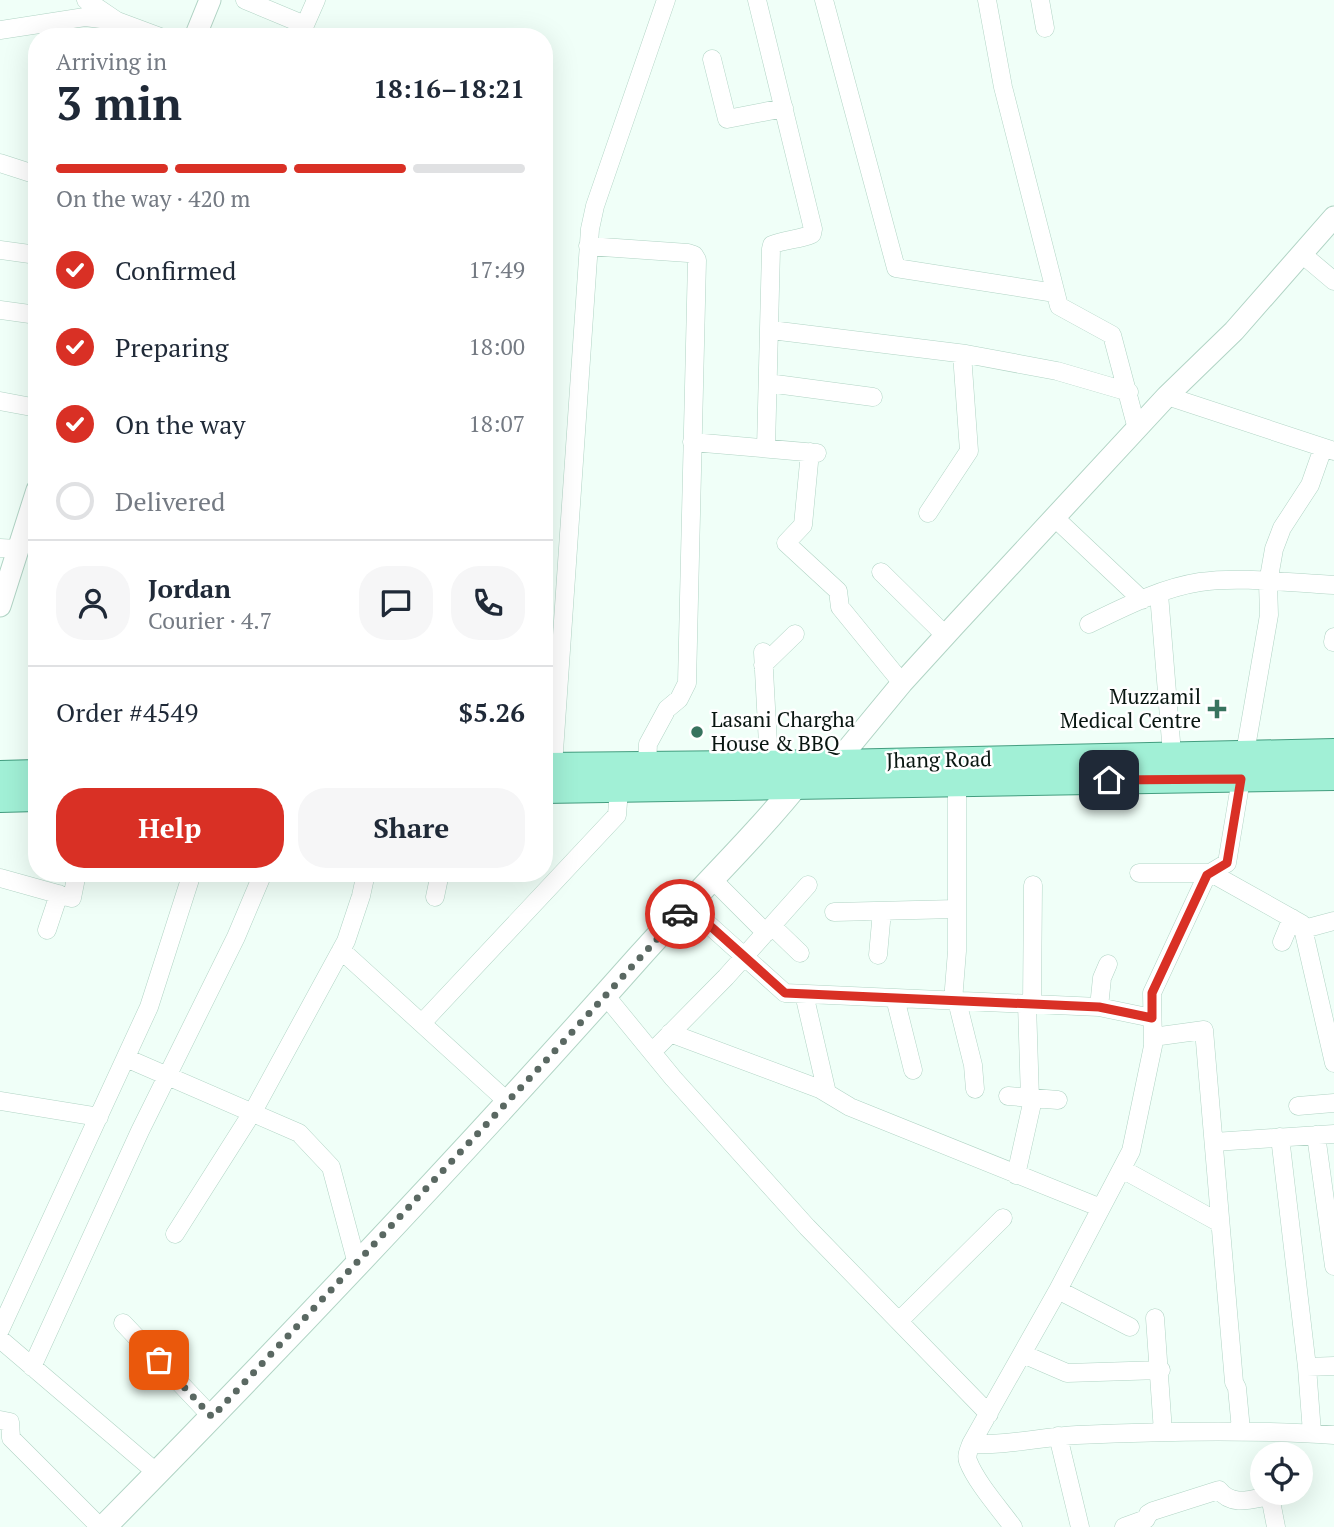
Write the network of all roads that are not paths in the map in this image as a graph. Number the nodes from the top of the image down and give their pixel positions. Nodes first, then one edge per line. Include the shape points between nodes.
1 (86, 0) edge
2 (210, 0) edge
3 (245, 0) edge
4 (316, 0) edge
5 (666, 0) edge
6 (757, 0) edge
7 (824, 0) edge
8 (987, 0) edge
9 (1040, 0) edge
10 (117, 21) junction
11 (136, 28) edge
12 (199, 28) edge
13 (1045, 28) dead end
14 (0, 30) edge
15 (712, 59) dead end
16 (784, 108) junction
17 (0, 163) edge
18 (28, 171) edge
19 (1334, 217) edge
20 (589, 246) junction
21 (0, 250) edge
22 (1302, 254) junction
23 (28, 255) edge
24 (1334, 281) edge
25 (1055, 293) junction
26 (0, 310) edge
27 (28, 314) edge
28 (771, 330) junction
29 (962, 354) junction
30 (768, 383) junction
31 (1129, 391) junction
32 (1167, 396) junction
33 (873, 397) dead end
34 (0, 401) edge
35 (28, 406) edge
36 (1137, 429) junction
37 (692, 442) junction
38 (766, 448) junction
39 (1329, 449) edge
40 (928, 513) dead end
41 (28, 518) edge
42 (1055, 518) junction
43 (19, 546) edge
44 (881, 572) dead end
45 (1269, 583) junction
46 (1334, 585) edge
47 (1151, 597) junction
48 (0, 606) edge
49 (1089, 624) dead end
50 (795, 635) dead end
51 (945, 635) junction
52 (902, 683) junction
53 (553, 699) edge
54 (1334, 752) edge
55 (1245, 753) junction
56 (1172, 754) junction
57 (769, 763) junction
58 (826, 763) junction
59 (647, 765) junction
60 (28, 773) edge
61 (553, 773) edge
62 (0, 774) edge
63 (553, 775) edge
64 (1334, 777) edge
65 (1241, 779) junction
66 (957, 783) junction
67 (796, 786) junction
68 (619, 789) junction
69 (28, 798) edge
70 (0, 799) edge
71 (1139, 873) dead end
72 (1210, 873) junction
73 (0, 878) edge
74 (712, 880) junction
75 (75, 882) edge
76 (189, 882) edge
77 (259, 882) edge
78 (364, 882) edge
79 (438, 882) edge
80 (808, 884) dead end
81 (1033, 886) dead end
82 (59, 894) junction
83 (435, 897) dead end
84 (688, 906) junction
85 (956, 909) junction
86 (882, 911) junction
87 (834, 912) dead end
88 (1334, 921) edge
89 (1298, 924) junction
90 (769, 929) junction
91 (47, 930) dead end
92 (1282, 942) dead end
93 (341, 950) junction
94 (800, 953) dead end
95 (878, 955) dead end
96 (745, 957) junction
97 (1108, 964) dead end
98 (803, 994) junction
99 (605, 995) junction
100 (895, 998) junction
101 (955, 1001) junction
102 (1030, 1004) junction
103 (1099, 1007) junction
104 (1152, 1018) junction
105 (422, 1023) junction
106 (670, 1033) junction
107 (1153, 1037) junction
108 (652, 1052) junction
109 (126, 1058) junction
110 (1334, 1063) edge
111 (913, 1070) dead end
112 (167, 1075) junction
113 (975, 1089) dead end
114 (827, 1093) junction
115 (1008, 1096) dead end
116 (1031, 1099) junction
117 (0, 1101) edge
118 (1058, 1101) dead end
119 (508, 1102) junction
120 (1334, 1103) edge
121 (1298, 1106) dead end
122 (252, 1113) junction
123 (99, 1117) junction
124 (1325, 1134) edge
125 (1280, 1137) junction
126 (1214, 1142) junction
127 (1122, 1169) junction
128 (1016, 1175) junction
129 (1101, 1208) junction
130 (1003, 1218) dead end
131 (1220, 1223) junction
132 (175, 1234) dead end
133 (357, 1264) junction
134 (1334, 1266) edge
135 (1058, 1290) junction
136 (1156, 1318) dead end
137 (898, 1321) junction
138 (123, 1323) dead end
139 (1130, 1327) dead end
140 (0, 1330) edge
141 (0, 1339) edge
142 (1023, 1354) junction
143 (1334, 1366) edge
144 (32, 1367) junction
145 (1307, 1367) junction
146 (1161, 1370) junction
147 (989, 1414) junction
148 (212, 1417) junction
149 (0, 1420) edge
150 (1241, 1430) junction
151 (1163, 1432) junction
152 (1312, 1433) junction
153 (1334, 1435) edge
154 (1058, 1436) junction
155 (5, 1443) edge
156 (971, 1444) junction
157 (157, 1473) junction
158 (1148, 1523) edge
159 (102, 1527) edge
160 (1013, 1527) edge
161 (1080, 1527) edge
162 (1124, 1527) edge
163 (1276, 1527) edge

1 - 10 street
2 - 12 street
3 - 4 street via 305,25
5 - 20 street via 595,206
6 - 16 street
7 - 25 street via 896,268
8 - 25 street via 1003,87
9 - 13 street
10 - 11 street
10 - 14 street via 85,17
15 - 16 street via 727,119
16 - 28 street via 813,229 806,237 772,245
17 - 18 street
19 - 22 street
20 - 37 street via 688,253 697,260
20 - 53 street
21 - 23 street
22 - 24 street
22 - 32 street via 1234,331
25 - 31 street via 1059,306 1112,335
26 - 27 street
28 - 29 street
28 - 30 street
29 - 31 street via 1057,371
29 - 40 street via 969,451
30 - 33 street
30 - 38 street
31 - 36 street
32 - 36 street
32 - 39 street
34 - 35 street
36 - 42 street
37 - 38 street
37 - 59 street via 687,683 648,744
38 - 52 street via 813,452 803,525 786,543 838,591 841,607
39 - 45 street via 1282,528
41 - 43 street
42 - 47 street
42 - 51 street
43 - 48 street
44 - 51 street
45 - 46 street
45 - 47 street via 1200,582
45 - 55 street via 1269,615
47 - 49 street
47 - 56 street
50 - 57 street via 763,658
51 - 52 street
52 - 58 street
54 - 55 main road, Jhang Road
55 - 56 main road, Jhang Road
56 - 58 main road, Jhang Road
57 - 58 main road, Jhang Road
57 - 59 main road, Jhang Road
58 - 67 main road
59 - 61 main road, Jhang Road
60 - 62 main road
63 - 68 main road, Jhang Road
64 - 65 main road, Jhang Road
65 - 66 main road, Jhang Road
65 - 72 street via 1227,863
66 - 67 main road, Jhang Road
66 - 85 street
67 - 68 main road, Jhang Road
67 - 74 main road
68 - 105 street via 617,815
69 - 70 main road
71 - 72 street
72 - 89 street
72 - 104 street via 1152,993
73 - 82 street
74 - 84 main road
74 - 90 street
75 - 82 street via 72,898
76 - 109 street via 149,1007
77 - 112 street
78 - 93 street
79 - 83 street
80 - 90 street
81 - 102 street
82 - 91 street
84 - 96 street
84 - 99 main road
85 - 86 street
85 - 101 street
86 - 87 street
86 - 95 street
88 - 89 street
89 - 92 street
89 - 110 street
90 - 94 street
90 - 96 street
93 - 105 street
93 - 122 street
96 - 98 street via 785,993
96 - 106 street
97 - 103 street
98 - 100 street
98 - 114 street
99 - 108 street
99 - 119 main road
100 - 101 street
100 - 111 street
101 - 102 street
101 - 113 street
102 - 103 street
102 - 116 street
103 - 104 street
104 - 107 street
105 - 119 street
106 - 108 street
106 - 114 street
107 - 126 street via 1204,1030
107 - 127 street via 1131,1151
108 - 137 street via 807,1227
109 - 112 street
109 - 123 street
112 - 122 street
112 - 144 street
114 - 128 street via 850,1107
115 - 116 street
116 - 118 street
116 - 128 street
117 - 123 street
119 - 133 main road
120 - 121 street
122 - 132 street
122 - 133 street via 299,1133 331,1167
123 - 140 street
124 - 125 street
124 - 134 street
125 - 126 street
125 - 145 street
126 - 131 street
127 - 129 street
127 - 131 street
128 - 129 street
129 - 135 street
130 - 137 street
131 - 150 street
133 - 148 main road
135 - 139 street
135 - 142 street
136 - 146 street
137 - 147 street
138 - 148 street
141 - 144 street
142 - 146 street via 1067,1373
142 - 147 street
143 - 145 street
144 - 157 street
145 - 152 street
146 - 151 street
147 - 156 street
148 - 157 main road
149 - 155 street via 10,1422
150 - 151 street
150 - 152 street
151 - 154 street
152 - 153 street
154 - 156 street
154 - 161 street
155 - 159 street
156 - 160 street via 968,1461
157 - 159 main road
158 - 162 street
158 - 163 street via 1153,1511 1220,1490 1234,1502 1270,1496

